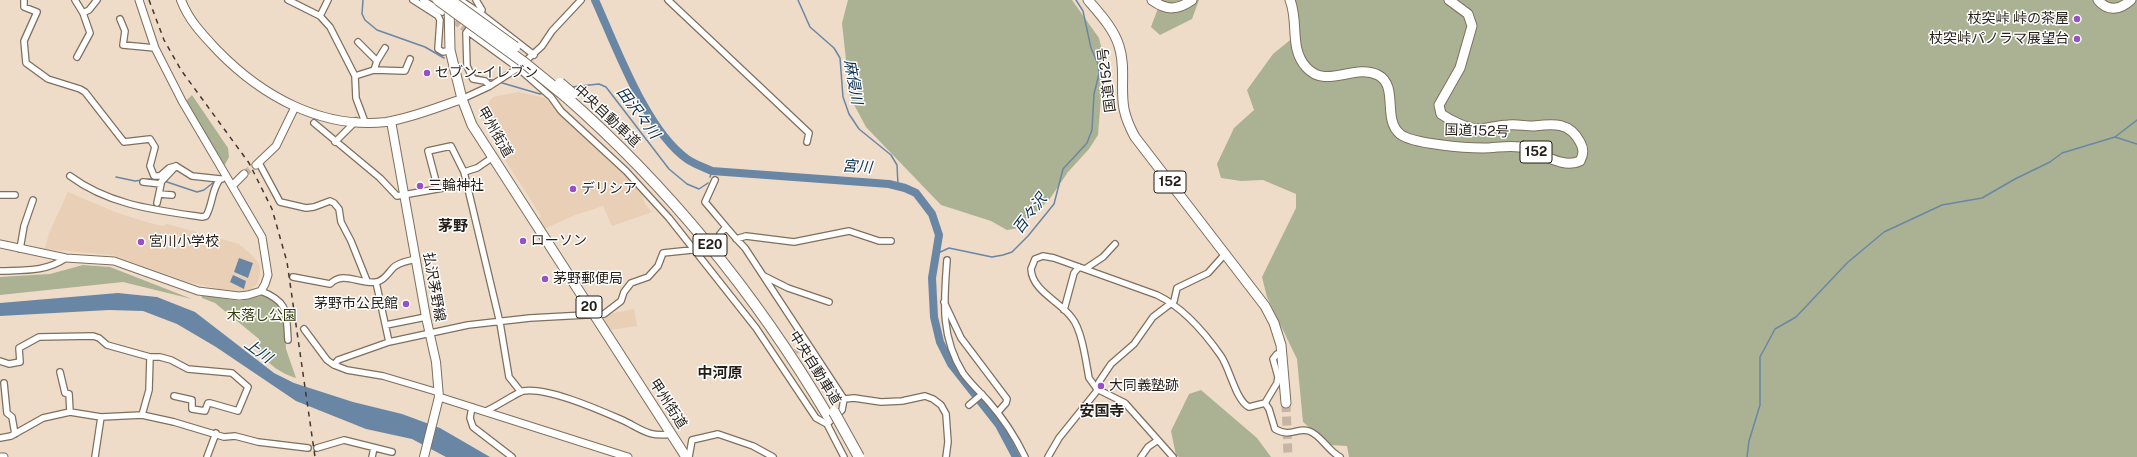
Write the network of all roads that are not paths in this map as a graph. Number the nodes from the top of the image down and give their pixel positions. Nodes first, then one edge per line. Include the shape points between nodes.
1 (24, 0) edge
2 (75, 0) edge
3 (97, 0) edge
4 (139, 0) edge
5 (181, 0) edge
6 (288, 0) edge
7 (328, 0) edge
8 (412, 0) edge
9 (423, 0) edge
10 (438, 0) edge
11 (450, 0) edge
12 (460, 0) edge
13 (476, 0) edge
14 (580, 0) edge
15 (668, 0) edge
16 (1088, 0) edge
17 (1152, 0) edge
18 (1192, 0) edge
19 (1290, 0) edge
20 (1449, 0) edge
21 (2098, 0) edge
22 (2131, 0) edge
23 (442, 12) tunnel mouth
24 (83, 13) junction
25 (480, 13) junction
26 (320, 16) junction
27 (120, 18) dead end
28 (470, 33) tunnel mouth
29 (358, 42) dead end
30 (155, 48) junction
31 (385, 48) dead end
32 (450, 50) junction
33 (534, 55) junction
34 (77, 57) dead end
35 (410, 59) dead end
36 (377, 61) junction
37 (518, 68) junction
38 (374, 70) junction
39 (355, 76) junction
40 (490, 86) junction
41 (569, 95) junction
42 (462, 99) junction
43 (295, 107) junction
44 (356, 121) junction
45 (391, 121) junction
46 (365, 122) junction
47 (314, 123) dead end
48 (335, 142) junction
49 (807, 142) dead end
50 (493, 157) junction
51 (258, 164) joint
52 (176, 166) junction
53 (464, 172) junction
54 (244, 174) tunnel mouth
55 (70, 176) dead end
56 (223, 178) junction
57 (715, 180) dead end
58 (144, 182) dead end
59 (161, 184) junction
60 (466, 184) junction
61 (232, 185) junction
62 (438, 189) junction
63 (159, 194) junction
64 (0, 195) edge
65 (14, 195) dead end
66 (172, 195) dead end
67 (405, 195) junction
68 (33, 200) dead end
69 (158, 203) dead end
70 (726, 228) junction
71 (720, 234) tunnel mouth
72 (736, 239) junction
73 (891, 241) dead end
74 (0, 244) edge
75 (1115, 244) dead end
76 (20, 249) junction
77 (699, 250) junction
78 (1225, 254) junction
79 (66, 258) junction
80 (416, 259) junction
81 (947, 260) dead end
82 (1082, 268) junction
83 (0, 271) edge
84 (764, 276) junction
85 (293, 277) dead end
86 (367, 281) junction
87 (376, 282) junction
88 (260, 291) junction
89 (829, 302) dead end
90 (944, 302) junction
91 (1172, 303) junction
92 (1064, 310) junction
93 (595, 316) junction
94 (426, 317) junction
95 (500, 323) junction
96 (386, 325) junction
97 (304, 329) dead end
98 (430, 334) junction
99 (288, 340) dead end
100 (389, 342) junction
101 (807, 344) junction
102 (801, 348) tunnel mouth
103 (1283, 352) junction
104 (150, 357) junction
105 (786, 357) tunnel mouth
106 (0, 361) edge
107 (780, 362) junction
108 (334, 365) junction
109 (60, 372) dead end
110 (4, 383) dead end
111 (1097, 389) junction
112 (521, 392) junction
113 (438, 395) junction
114 (981, 395) junction
115 (174, 396) dead end
116 (844, 399) junction
117 (1264, 403) junction
118 (1286, 403) tunnel mouth
119 (969, 405) dead end
120 (472, 407) junction
121 (486, 411) junction
122 (70, 412) junction
123 (998, 412) junction
124 (142, 415) junction
125 (101, 416) junction
126 (830, 417) junction
127 (216, 433) junction
128 (15, 434) junction
129 (671, 434) junction
130 (0, 438) edge
131 (1158, 440) junction
132 (308, 448) dead end
133 (317, 448) dead end
134 (374, 448) junction
135 (392, 452) dead end
136 (0, 457) edge
137 (4, 457) edge
138 (95, 457) edge
139 (207, 457) edge
140 (372, 457) edge
141 (424, 457) edge
142 (512, 457) edge
143 (628, 457) edge
144 (686, 457) edge
145 (690, 457) edge
146 (773, 457) edge
147 (844, 457) edge
148 (852, 457) edge
149 (860, 457) edge
150 (946, 457) edge
151 (1025, 457) edge
152 (1048, 457) edge
153 (1141, 457) edge
154 (1173, 457) edge
155 (1340, 457) edge

1 - 52 street via 24,7 37,12 24,41 26,63 48,79 85,92 124,142 150,139 155,147 150,166 151,174 160,176 169,168
2 - 24 street
3 - 24 street
4 - 30 street
5 - 43 main road, 甲州街道 via 197,30 241,74 271,95
6 - 26 street
7 - 26 street
8 - 32 street via 438,16 438,49 443,52
9 - 23 street
10 - 41 highway, 中央自動車道 / E20, bridge
11 - 32 highway, 20
11 - 41 highway, 中央自動車道 / E20, bridge via 491,29
12 - 25 street
13 - 25 street via 482,7
14 - 33 street
15 - 49 street via 809,133
16 - 78 highway, 国道152号 / 152 via 1109,26 1119,46 1123,108 1131,129
17 - 18 highway via 1174,9
19 - 20 highway, 国道152号 / 152 via 1297,50 1307,68 1327,77 1356,72 1377,75 1384,80 1388,87 1390,112 1402,136 1418,141 1456,146 1520,148 1563,163 1580,161 1584,153 1583,147 1575,134 1562,125 1508,125 1479,129 1441,114 1439,105 1460,68 1472,26 1468,14
21 - 22 highway via 2105,7 2113,9 2124,6
24 - 34 street via 90,32
25 - 33 street
25 - 40 street via 466,33 466,58 473,79 486,81
26 - 39 street via 330,27
27 - 30 street via 125,31 123,45
28 - 37 street
29 - 36 street
30 - 56 street
31 - 36 street
32 - 42 highway, 20
33 - 37 street
35 - 38 street via 405,71
36 - 38 street
37 - 40 street
37 - 77 street via 626,170
38 - 39 street
39 - 46 street via 356,98
40 - 42 street
41 - 126 highway, 中央自動車道 / E20 via 658,176 716,242 777,322
42 - 45 main road, 甲州街道
42 - 50 highway, 甲州街道 / 20 via 472,125
43 - 44 main road, 甲州街道 via 333,119
43 - 51 street via 280,140
44 - 46 main road, 甲州街道
44 - 48 street
45 - 46 main road, 甲州街道
45 - 67 main road, 払沢茅野線
47 - 48 street
48 - 67 street via 380,178 394,195
50 - 53 street
50 - 93 highway, 甲州街道 / 20
51 - 86 street via 280,202 306,208 330,201 334,203 339,209 341,222
52 - 56 street via 192,176
52 - 59 street
53 - 60 street
53 - 62 street via 451,146 428,151
54 - 61 street
55 - 56 street via 93,192 134,207 202,217 208,212 213,190
56 - 61 street
57 - 70 street via 705,202
58 - 59 street
59 - 63 street
60 - 62 street
60 - 95 street
61 - 88 street via 262,237 268,275
62 - 67 street
63 - 66 street
63 - 69 street
64 - 65 street
67 - 80 main road, 払沢茅野線
68 - 76 street via 24,226
70 - 71 street
70 - 72 street
72 - 73 street via 746,236 794,242 849,231 879,241
72 - 84 street
74 - 76 street
75 - 82 street via 1103,257
76 - 79 street
77 - 93 street via 663,253 658,266 648,277 631,283 621,301 604,314
77 - 107 street
78 - 91 street via 1208,272 1177,288 1176,299
78 - 103 highway, 国道152号 / 152 via 1265,306 1278,332
79 - 83 street via 47,268
79 - 88 street via 114,261 198,291 239,296
80 - 87 street via 394,266 384,278
80 - 94 main road, 払沢茅野線
81 - 90 street
82 - 91 street via 1157,295
82 - 92 street via 1074,272
82 - 92 street via 1048,256 1038,257 1031,266 1031,274 1035,281
84 - 89 street via 788,288
84 - 101 street
85 - 86 street via 330,284 336,278 342,277
86 - 87 street
87 - 96 street
88 - 99 street via 276,298 284,307 287,314
90 - 114 street via 943,312 953,355
90 - 123 street via 961,338 1007,399
91 - 111 street via 1153,317 1134,344 1114,361
91 - 117 street via 1185,314 1220,355 1244,405 1255,407
92 - 111 street via 1077,325 1089,378
93 - 95 street via 530,318
93 - 129 highway, 甲州街道 / 20
94 - 96 street
94 - 98 main road, 払沢茅野線
95 - 98 street via 468,325
95 - 112 street via 509,377
96 - 100 street
97 - 108 street via 327,360
98 - 100 street
98 - 113 main road, 払沢茅野線 via 436,362
100 - 108 street via 338,360
101 - 102 street
101 - 116 street
103 - 117 street via 1277,354 1274,359 1277,383
103 - 118 highway, 国道152号 / 152
104 - 106 street via 107,345 92,336 39,337 19,348 20,362 9,364
104 - 115 street via 171,360 188,369 232,372 248,387 238,411 210,403 205,411 192,409 192,400
104 - 124 street via 149,390
105 - 107 street
107 - 126 street via 816,418
108 - 113 street via 391,378
109 - 122 street via 65,393 69,394
110 - 128 street via 7,413 12,417
111 - 131 street via 1125,403
111 - 152 street via 1058,438
112 - 121 street
112 - 129 street via 559,395 621,419 644,432
113 - 120 street
113 - 141 main road, 払沢茅野線
114 - 119 street
114 - 123 street
116 - 126 street via 842,410
116 - 150 street via 881,402 925,396 933,400 941,405 946,414
117 - 155 street via 1269,409 1275,429 1289,434 1306,430 1312,432
120 - 121 street
120 - 142 street via 470,418 473,427
121 - 143 street
122 - 125 street
122 - 128 street via 43,418
123 - 151 street
124 - 125 street
124 - 127 street
125 - 138 street
126 - 147 street
126 - 148 highway, 中央自動車道 / E20
126 - 149 highway, 中央自動車道 / E20, bridge
127 - 132 street via 258,442
127 - 139 street
128 - 130 street
129 - 144 highway, 甲州街道 / 20
131 - 153 street via 1148,447
131 - 154 street
133 - 134 street via 344,440
134 - 135 street
134 - 140 street
136 - 137 street
145 - 146 street via 692,440 718,434 753,446

